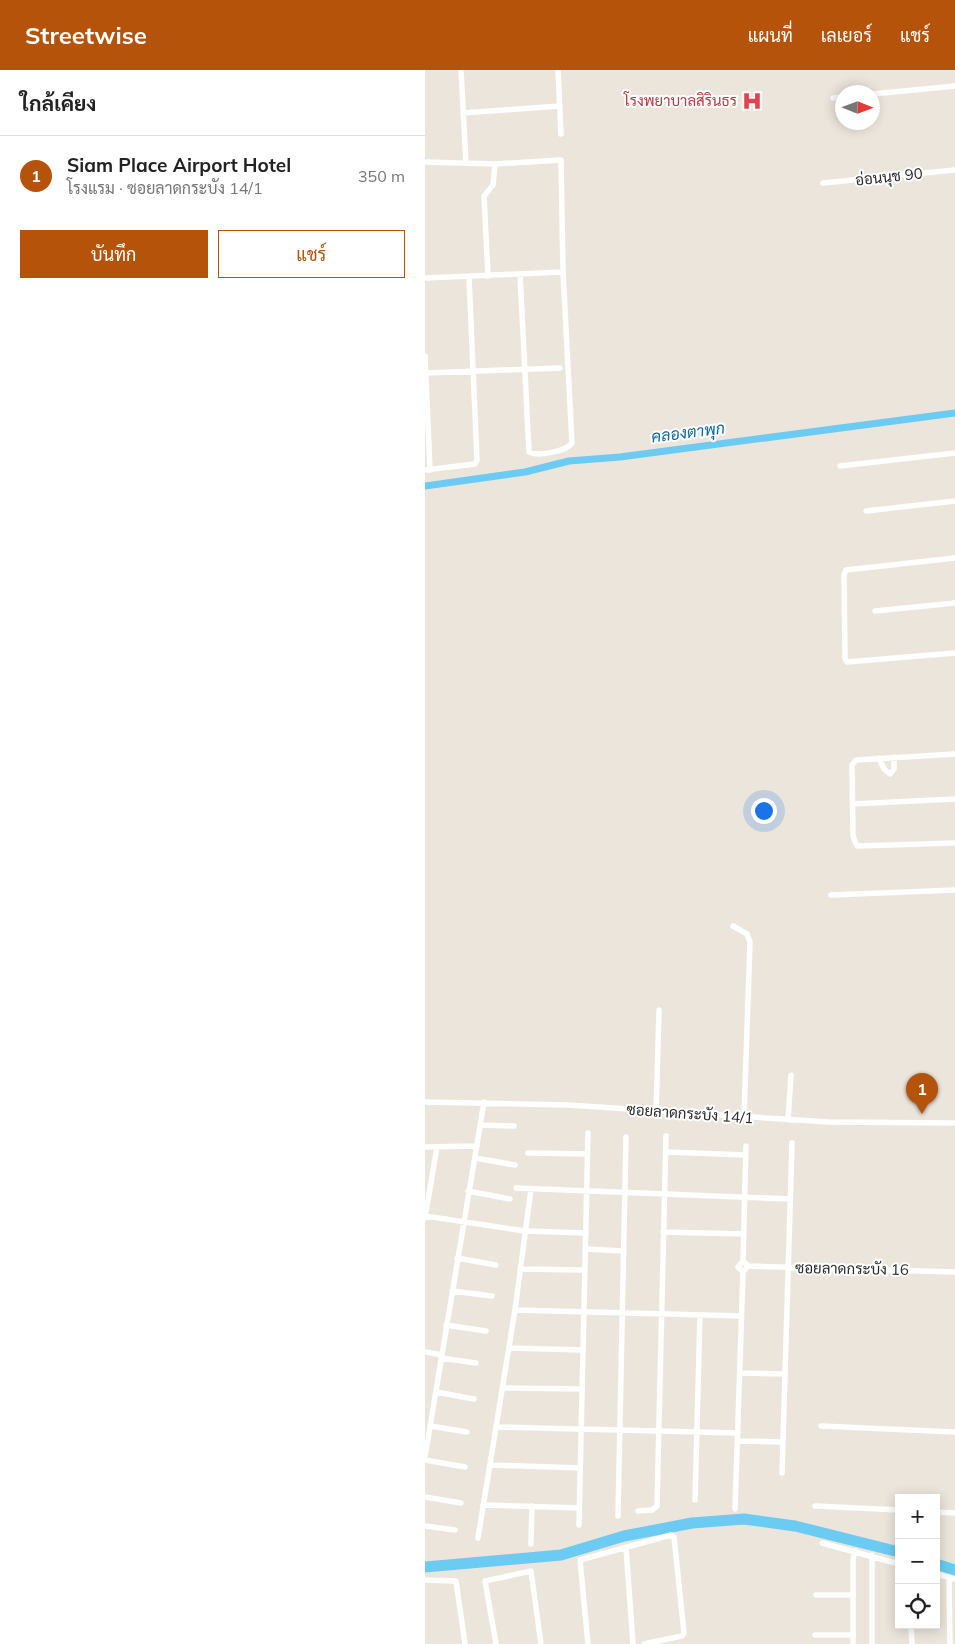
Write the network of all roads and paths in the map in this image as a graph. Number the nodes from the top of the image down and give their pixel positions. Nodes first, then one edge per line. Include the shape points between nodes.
1 (461, 70) edge
2 (558, 70) edge
3 (955, 86) edge
4 (880, 93) edge
5 (560, 106) junction
6 (463, 112) junction
7 (561, 134) dead end
8 (425, 162) edge
9 (465, 162) junction
10 (495, 164) junction
11 (955, 170) edge
12 (823, 183) dead end
13 (563, 272) junction
14 (520, 274) junction
15 (488, 276) junction
16 (469, 277) junction
17 (425, 278) edge
18 (425, 356) edge
19 (560, 368) dead end
20 (525, 369) junction
21 (473, 371) junction
22 (426, 373) edge
23 (955, 453) edge
24 (840, 466) dead end
25 (428, 470) edge
26 (955, 501) edge
27 (866, 511) dead end
28 (955, 558) edge
29 (955, 603) edge
30 (875, 611) dead end
31 (955, 653) edge
32 (955, 754) edge
33 (894, 757) junction
34 (879, 758) junction
35 (955, 799) edge
36 (853, 804) junction
37 (955, 843) edge
38 (955, 890) edge
39 (831, 895) dead end
40 (733, 926) dead end
41 (659, 1010) dead end
42 (791, 1075) dead end
43 (425, 1102) edge
44 (484, 1102) junction
45 (656, 1112) junction
46 (744, 1117) junction
47 (788, 1120) junction
48 (955, 1123) edge
49 (480, 1125) junction
50 (514, 1126) dead end
51 (588, 1133) dead end
52 (666, 1136) dead end
53 (627, 1138) dead end
54 (792, 1143) dead end
55 (437, 1146) junction
56 (477, 1146) junction
57 (746, 1146) dead end
58 (425, 1147) edge
59 (665, 1152) junction
60 (528, 1153) dead end
61 (587, 1154) junction
62 (746, 1155) junction
63 (475, 1158) junction
64 (515, 1165) dead end
65 (516, 1188) dead end
66 (531, 1189) junction
67 (468, 1191) junction
68 (586, 1192) junction
69 (625, 1194) junction
70 (665, 1195) junction
71 (745, 1197) junction
72 (510, 1199) dead end
73 (790, 1199) junction
74 (425, 1217) edge
75 (463, 1222) junction
76 (525, 1231) junction
77 (663, 1232) junction
78 (585, 1233) junction
79 (744, 1234) junction
80 (585, 1249) junction
81 (624, 1251) junction
82 (457, 1258) junction
83 (743, 1262) junction
84 (495, 1265) dead end
85 (748, 1266) junction
86 (787, 1268) junction
87 (520, 1269) junction
88 (585, 1270) junction
89 (743, 1272) junction
90 (955, 1272) edge
91 (452, 1291) junction
92 (492, 1296) dead end
93 (515, 1310) junction
94 (584, 1312) junction
95 (623, 1313) junction
96 (661, 1314) junction
97 (700, 1315) junction
98 (741, 1316) junction
99 (446, 1325) junction
100 (485, 1331) dead end
101 (509, 1348) junction
102 (583, 1350) junction
103 (425, 1352) edge
104 (441, 1356) junction
105 (476, 1363) dead end
106 (740, 1373) junction
107 (785, 1374) junction
108 (502, 1388) junction
109 (582, 1389) junction
110 (436, 1392) junction
111 (474, 1399) dead end
112 (430, 1426) junction
113 (821, 1426) dead end
114 (496, 1427) junction
115 (581, 1429) junction
116 (620, 1430) junction
117 (659, 1431) junction
118 (467, 1432) dead end
119 (697, 1432) junction
120 (955, 1432) edge
121 (738, 1434) junction
122 (738, 1441) junction
123 (783, 1442) junction
124 (425, 1459) edge
125 (489, 1465) junction
126 (465, 1467) dead end
127 (580, 1468) junction
128 (782, 1473) dead end
129 (425, 1498) edge
130 (695, 1500) dead end
131 (461, 1503) dead end
132 (483, 1505) junction
133 (532, 1506) junction
134 (815, 1506) dead end
135 (579, 1508) junction
136 (735, 1508) dead end
137 (895, 1510) edge
138 (638, 1511) dead end
139 (940, 1512) edge
140 (955, 1513) edge
141 (618, 1516) dead end
142 (579, 1525) dead end
143 (425, 1526) edge
144 (455, 1530) dead end
145 (478, 1538) dead end
146 (822, 1543) dead end
147 (531, 1544) dead end
148 (626, 1548) junction
149 (855, 1551) junction
150 (872, 1556) junction
151 (895, 1563) edge
152 (952, 1578) edge
153 (425, 1580) edge
154 (816, 1594) dead end
155 (853, 1595) junction
156 (911, 1629) edge
157 (815, 1635) dead end
158 (853, 1635) junction
159 (465, 1644) edge
160 (496, 1644) edge
161 (541, 1644) edge
162 (588, 1644) edge
163 (633, 1644) edge
164 (644, 1644) edge
165 (853, 1644) edge
166 (872, 1644) edge
167 (912, 1644) edge
168 (950, 1644) edge

1 - 6 street
2 - 5 street
3 - 4 street
5 - 6 street
5 - 7 street
6 - 9 street
8 - 9 street
9 - 10 street
10 - 13 street via 561,160
10 - 15 street via 493,184 484,196
11 - 12 street, อ่อนนุช 90
13 - 14 street
13 - 20 street via 572,443 568,448 536,454 529,452
14 - 15 street
14 - 20 street
15 - 16 street
16 - 17 street
16 - 21 street
18 - 22 street
19 - 20 street
20 - 21 street
21 - 22 street
21 - 25 street via 477,462
22 - 25 street
23 - 24 street
26 - 27 street
28 - 31 street via 848,569 844,575 846,661
29 - 30 street
32 - 33 street
33 - 34 street
33 - 34 street via 895,769 890,774
34 - 36 street via 856,760 852,765
35 - 36 street
36 - 37 street via 853,842 859,847
38 - 39 street
40 - 46 street via 747,934 750,942
41 - 45 street
42 - 47 street
43 - 44 street, ซอยลาดกระบัง 14/1
44 - 45 street, ซอยลาดกระบัง 14/1
44 - 49 street
45 - 46 street, ซอยลาดกระบัง 14/1
46 - 47 street, ซอยลาดกระบัง 14/1
47 - 48 street, ซอยลาดกระบัง 14/1
49 - 50 street
49 - 56 street
51 - 61 street
52 - 59 street
53 - 69 street
54 - 73 street
55 - 56 street
55 - 58 street
55 - 74 street
56 - 63 street
57 - 62 street
59 - 62 street
59 - 70 street
60 - 61 street
61 - 68 street
62 - 71 street
63 - 64 street
63 - 67 street
65 - 66 street
66 - 68 street
66 - 76 street
67 - 72 street
67 - 75 street
68 - 69 street
68 - 78 street
69 - 70 street
69 - 81 street
70 - 71 street
70 - 77 street
71 - 73 street
71 - 79 street
73 - 86 street
74 - 75 street
75 - 76 street
75 - 82 street
76 - 78 street
76 - 87 street
77 - 79 street
77 - 96 street
78 - 80 street
79 - 83 street
80 - 81 street
80 - 88 street
81 - 95 street
82 - 84 street
82 - 91 street
83 - 85 street
83 - 89 street via 738,1266
85 - 86 street, ซอยลาดกระบัง 16
85 - 89 street
86 - 90 street, ซอยลาดกระบัง 16
86 - 107 street
87 - 88 street
87 - 93 street
88 - 94 street
89 - 98 street
91 - 92 street
91 - 99 street
93 - 94 street
93 - 101 street
94 - 95 street
94 - 102 street
95 - 96 street
95 - 116 street
96 - 97 street
96 - 117 street
97 - 98 street
97 - 119 street
98 - 106 street
99 - 100 street
99 - 104 street
101 - 102 street
101 - 108 street
102 - 109 street
103 - 104 street
104 - 105 street
104 - 110 street
106 - 107 street
106 - 121 street
107 - 123 street
108 - 109 street
108 - 114 street
109 - 115 street
110 - 111 street
110 - 112 street
112 - 118 street
112 - 124 street
113 - 120 street
114 - 115 street
114 - 125 street
115 - 116 street
115 - 127 street
116 - 117 street
116 - 141 street
117 - 119 street
117 - 138 street via 657,1506 652,1510
119 - 121 street
119 - 130 street
121 - 122 street
122 - 123 street
122 - 136 street
123 - 128 street
124 - 126 street
125 - 127 street
125 - 132 street
127 - 135 street
129 - 131 street
132 - 133 street
132 - 145 street
133 - 135 street
133 - 147 street
134 - 137 street
135 - 142 street
139 - 140 street
143 - 144 street
146 - 149 street
148 - 162 street via 580,1560
148 - 163 street
148 - 164 street via 671,1535 674,1537 684,1633
149 - 150 street
149 - 155 street
150 - 151 street
150 - 166 street
152 - 168 street
153 - 159 street via 456,1581
154 - 155 street
155 - 158 street
156 - 167 street
157 - 158 street
158 - 165 street
160 - 161 street via 485,1580 531,1571

